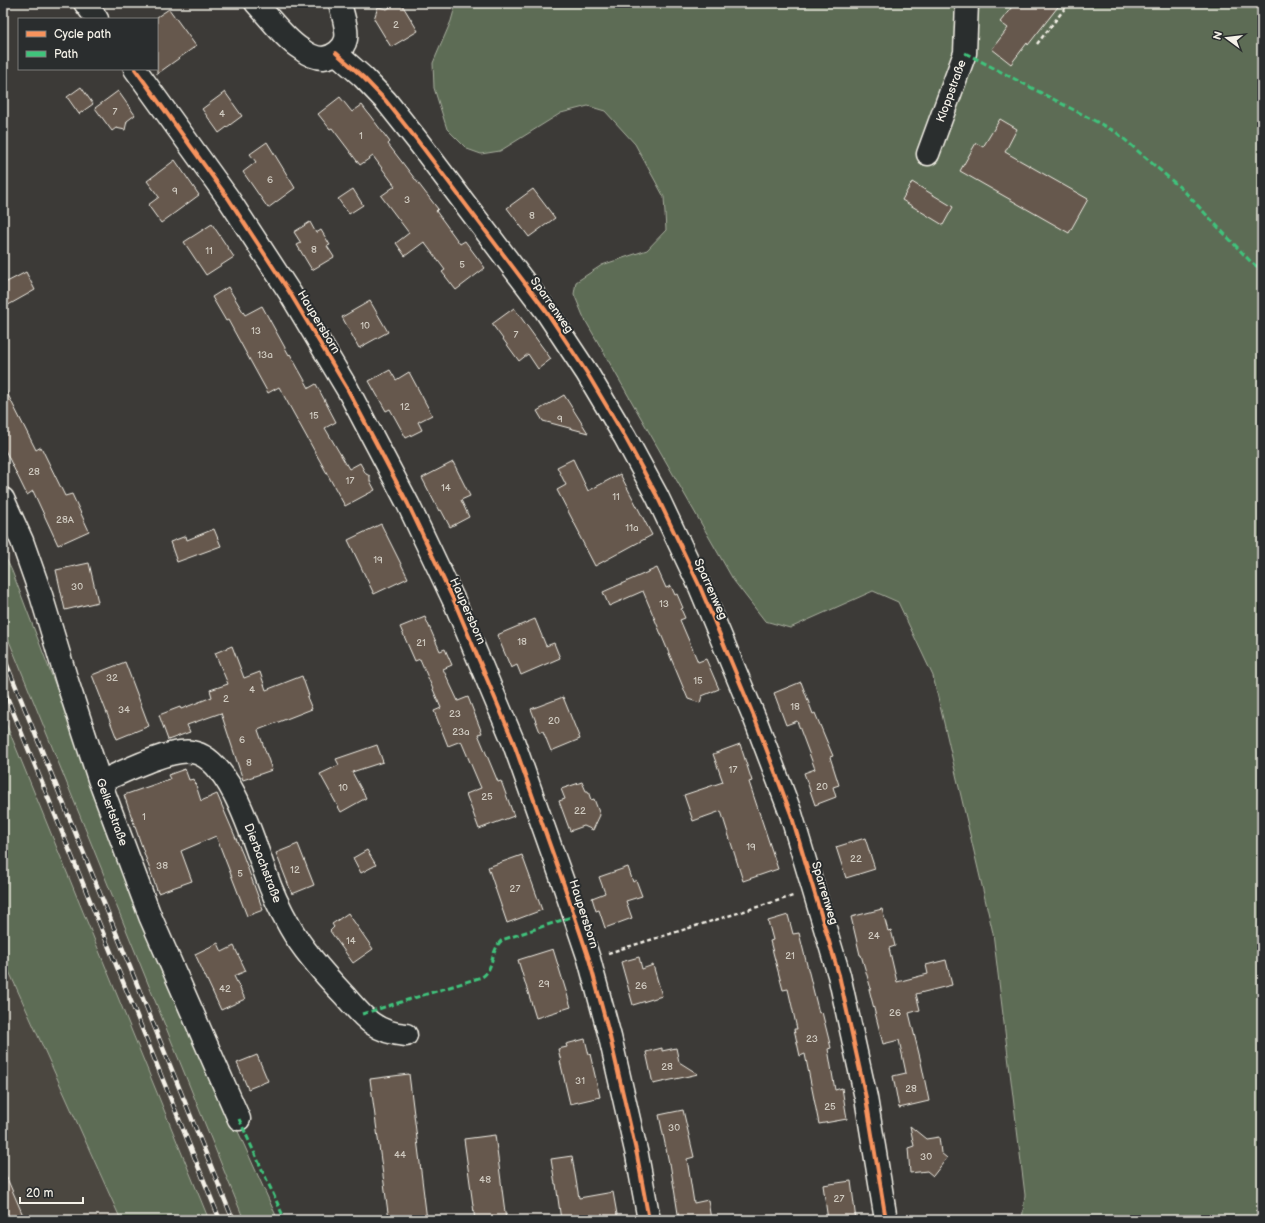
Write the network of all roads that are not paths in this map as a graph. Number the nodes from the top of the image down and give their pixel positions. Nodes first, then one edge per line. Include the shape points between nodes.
1 (85, 3) edge
2 (256, 3) edge
3 (340, 3) edge
4 (967, 3) edge
5 (96, 18) edge
6 (336, 53) junction
7 (136, 70) edge
8 (928, 154) dead end
9 (3, 499) edge
10 (100, 782) junction
11 (406, 1036) dead end
12 (239, 1119) dead end
13 (649, 1220) edge
14 (886, 1220) edge

1 - 5 street
2 - 6 street via 300,49 312,56 324,58
3 - 6 street via 346,39
4 - 8 street, Kloppstraße via 965,53
6 - 14 street, Sparrenweg via 386,101 546,311 587,373 658,496 703,594 791,814 839,975 866,1098
7 - 13 street, Haupersborn via 228,198 290,292 348,390 408,504 455,603 513,741 589,959 610,1037
9 - 10 street, Gellertstraße via 22,541 41,595
10 - 11 street, Dierbachstraße via 145,762 181,752 200,754 213,763 237,798 266,877 291,929 303,946 336,987 372,1024 393,1034
10 - 12 street, Gellertstraße via 150,916

